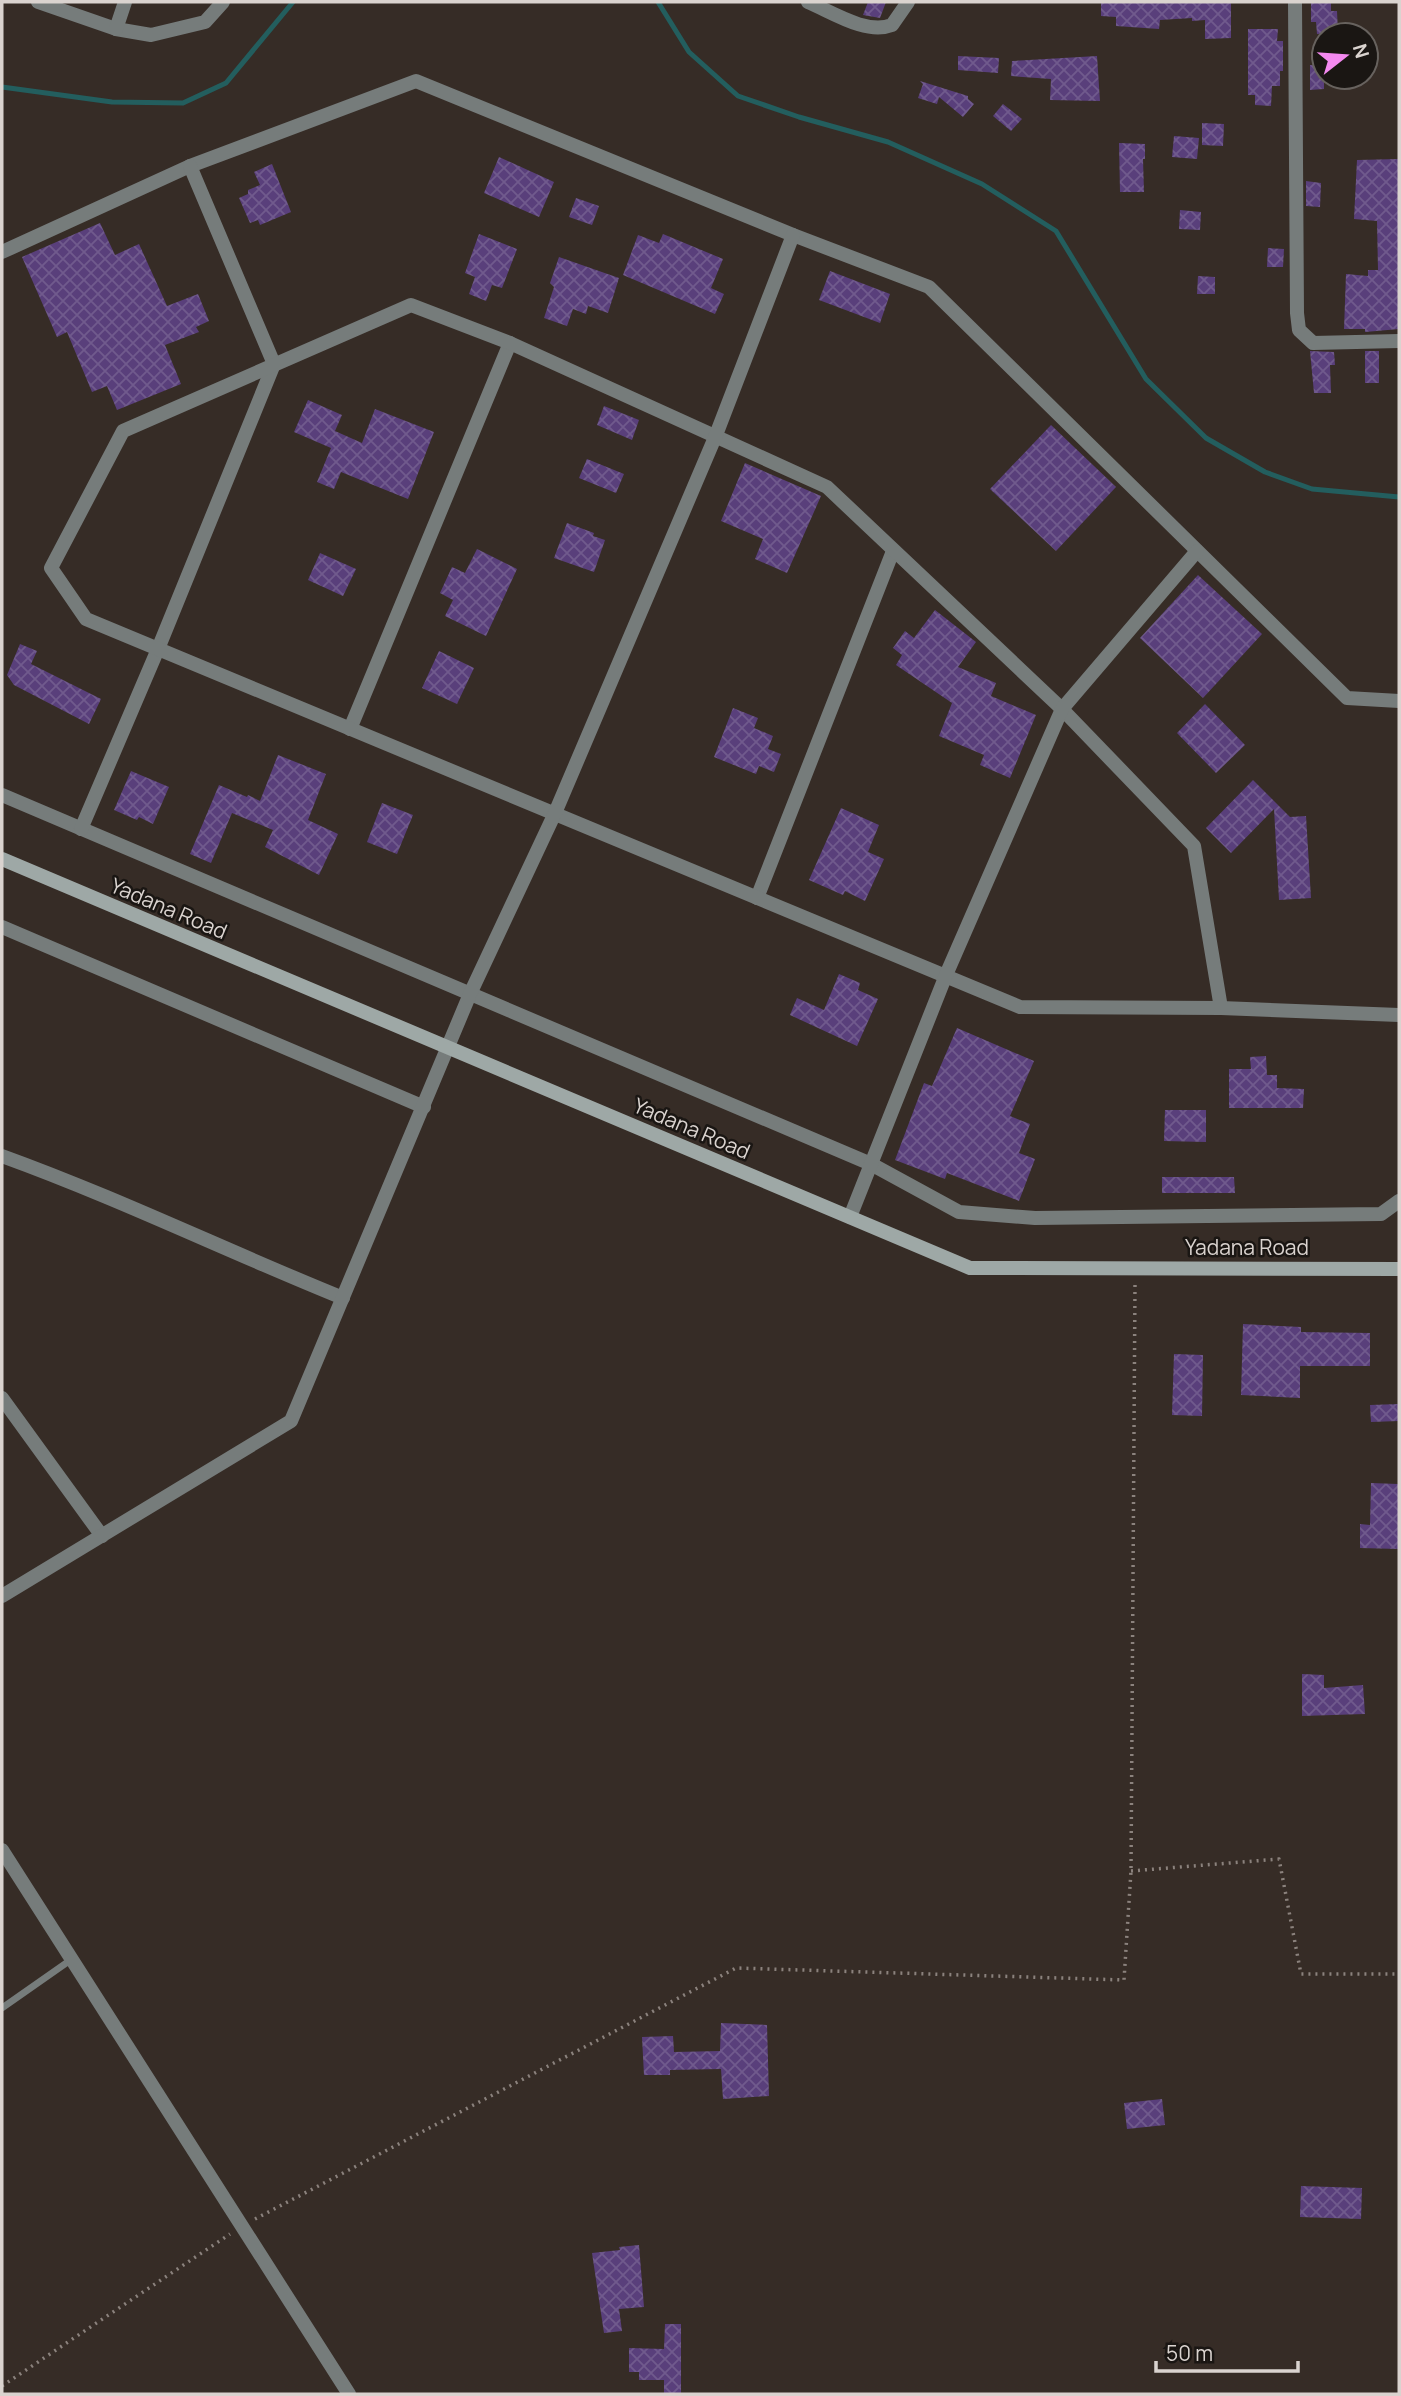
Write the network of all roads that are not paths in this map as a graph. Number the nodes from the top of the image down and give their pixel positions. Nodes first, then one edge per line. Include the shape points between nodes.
1 (38, 2) edge
2 (125, 2) edge
3 (223, 2) edge
4 (808, 2) edge
5 (908, 2) edge
6 (1295, 2) edge
7 (116, 29) junction
8 (190, 166) junction
9 (793, 235) junction
10 (2, 251) edge
11 (1399, 341) edge
12 (510, 343) junction
13 (274, 364) junction
14 (716, 435) junction
15 (893, 551) junction
16 (1197, 551) junction
17 (158, 649) junction
18 (1399, 701) edge
19 (1062, 709) junction
20 (350, 729) junction
21 (2, 795) edge
22 (555, 813) junction
23 (81, 829) junction
24 (2, 859) edge
25 (757, 898) junction
26 (2, 927) edge
27 (946, 975) junction
28 (470, 994) junction
29 (1221, 1008) junction
30 (1399, 1015) edge
31 (448, 1050) junction
32 (424, 1107) junction
33 (2, 1156) edge
34 (871, 1164) junction
35 (1399, 1201) edge
36 (850, 1217) junction
37 (1399, 1269) edge
38 (343, 1298) junction
39 (2, 1398) edge
40 (102, 1536) junction
41 (2, 1596) edge
42 (2, 1850) edge
43 (73, 1959) junction
44 (2, 2008) edge
45 (349, 2394) edge

1 - 7 street
2 - 7 street
3 - 7 street via 205,22 151,34
4 - 5 street via 876,29 892,25
6 - 11 street via 1299,330 1313,343
8 - 9 street via 416,81
8 - 10 street
8 - 13 street
9 - 14 street
9 - 16 street via 929,287
12 - 13 street via 411,304
12 - 14 street
12 - 20 street
13 - 17 street
13 - 17 street via 123,431 51,569 86,618
14 - 15 street via 827,487
14 - 22 street
15 - 19 street
15 - 25 street
16 - 18 street via 1347,698
16 - 19 street
17 - 20 street
17 - 23 street
19 - 27 street
19 - 29 street via 1194,846
20 - 22 street
21 - 23 street
22 - 25 street
22 - 28 street
23 - 28 street
24 - 31 main road, Yadana Road
25 - 27 street
26 - 32 street
27 - 29 street via 1020,1007
27 - 34 street
28 - 31 street
28 - 34 street
29 - 30 street
31 - 32 street
31 - 36 main road, Yadana Road
32 - 38 street
33 - 38 street
34 - 35 street via 959,1212 1035,1218 1381,1214
34 - 36 street
36 - 37 main road, Yadana Road via 970,1268
38 - 40 street via 291,1421
39 - 40 street
40 - 41 street
42 - 43 street
43 - 44 lane
43 - 45 street

